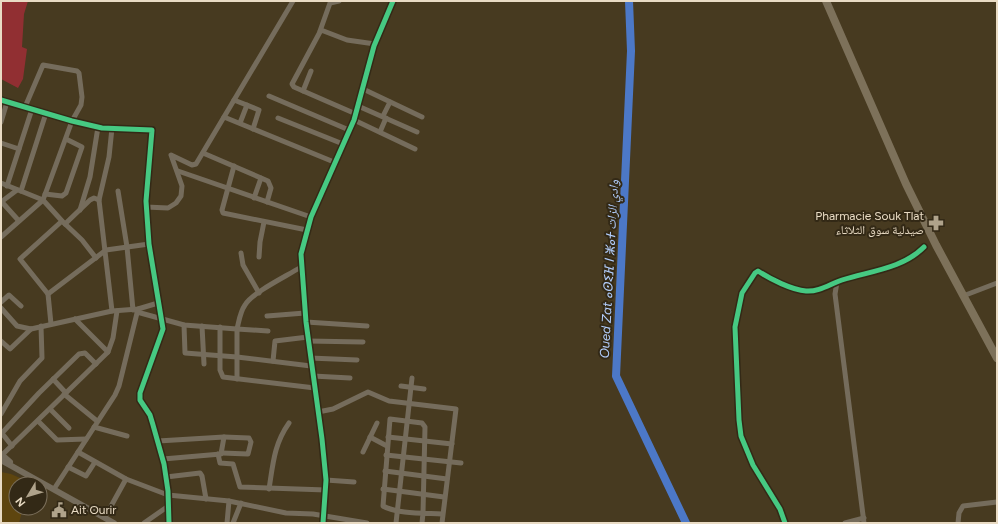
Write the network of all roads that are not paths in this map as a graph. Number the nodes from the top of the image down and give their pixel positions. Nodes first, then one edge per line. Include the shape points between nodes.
1 (293, 1) edge
2 (339, 1) edge
3 (393, 1) edge
4 (826, 1) edge
5 (320, 31) junction
6 (375, 44) junction
7 (311, 71) dead end
8 (363, 89) junction
9 (303, 91) junction
10 (269, 96) dead end
11 (1, 100) edge
12 (234, 100) junction
13 (8, 102) junction
14 (390, 102) junction
15 (246, 105) junction
16 (358, 106) junction
17 (25, 107) junction
18 (32, 109) junction
19 (46, 113) junction
20 (356, 114) junction
21 (224, 117) junction
22 (384, 117) junction
23 (422, 117) dead end
24 (278, 118) dead end
25 (354, 120) junction
26 (72, 121) junction
27 (1, 122) edge
28 (240, 123) junction
29 (98, 127) junction
30 (112, 128) junction
31 (253, 129) junction
32 (349, 130) junction
33 (380, 132) junction
34 (417, 132) dead end
35 (66, 139) junction
36 (1, 143) edge
37 (343, 144) junction
38 (19, 149) junction
39 (415, 149) dead end
40 (203, 153) junction
41 (334, 162) junction
42 (234, 166) junction
43 (178, 171) junction
44 (261, 178) junction
45 (1, 183) edge
46 (7, 186) junction
47 (228, 188) junction
48 (19, 190) junction
49 (118, 191) dead end
50 (44, 197) junction
51 (254, 198) junction
52 (99, 200) junction
53 (1, 201) edge
54 (267, 202) junction
55 (146, 207) junction
56 (80, 210) junction
57 (311, 217) junction
58 (19, 221) junction
59 (264, 222) junction
60 (63, 223) junction
61 (307, 230) junction
62 (1, 237) edge
63 (149, 244) junction
64 (127, 246) junction
65 (924, 247) dead end
66 (106, 250) junction
67 (240, 253) dead end
68 (259, 257) dead end
69 (96, 258) junction
70 (301, 267) junction
71 (837, 282) junction
72 (997, 283) edge
73 (259, 293) junction
74 (48, 294) junction
75 (963, 296) junction
76 (1, 302) edge
77 (158, 303) junction
78 (21, 306) dead end
79 (1, 308) edge
80 (136, 310) junction
81 (115, 311) junction
82 (305, 313) junction
83 (267, 316) dead end
84 (75, 319) junction
85 (161, 319) junction
86 (306, 322) junction
87 (51, 324) junction
88 (184, 325) junction
89 (41, 326) junction
90 (202, 326) junction
91 (367, 326) dead end
92 (220, 328) junction
93 (31, 329) junction
94 (237, 329) junction
95 (268, 331) dead end
96 (308, 339) junction
97 (1, 341) edge
98 (363, 342) dead end
99 (108, 352) junction
100 (203, 354) junction
101 (220, 355) junction
102 (237, 357) junction
103 (310, 358) junction
104 (997, 358) edge
105 (357, 360) dead end
106 (273, 361) junction
107 (96, 364) junction
108 (204, 364) dead end
109 (311, 366) junction
110 (313, 376) junction
111 (350, 378) dead end
112 (412, 378) dead end
113 (53, 379) junction
114 (237, 379) junction
115 (401, 386) dead end
116 (411, 387) junction
117 (315, 388) junction
118 (424, 389) dead end
119 (65, 393) junction
120 (409, 404) junction
121 (50, 409) junction
122 (318, 412) junction
123 (1, 414) edge
124 (38, 421) junction
125 (97, 421) junction
126 (407, 421) junction
127 (289, 423) dead end
128 (377, 423) dead end
129 (94, 427) junction
130 (69, 428) dead end
131 (1, 432) edge
132 (127, 436) dead end
133 (224, 437) junction
134 (370, 437) junction
135 (388, 437) junction
136 (86, 439) junction
137 (405, 440) junction
138 (158, 442) junction
139 (425, 442) junction
140 (452, 444) junction
141 (12, 446) junction
142 (387, 446) junction
143 (78, 452) junction
144 (363, 452) dead end
145 (220, 454) junction
146 (386, 455) junction
147 (1, 456) edge
148 (403, 457) junction
149 (163, 459) junction
150 (424, 460) junction
151 (96, 462) junction
152 (449, 462) junction
153 (461, 463) dead end
154 (68, 466) junction
155 (385, 471) junction
156 (401, 474) junction
157 (166, 477) junction
158 (424, 477) junction
159 (126, 479) junction
160 (447, 479) junction
161 (326, 480) junction
162 (354, 482) dead end
163 (54, 489) junction
164 (270, 489) junction
165 (383, 489) junction
166 (326, 490) junction
167 (400, 492) junction
168 (168, 495) junction
169 (423, 496) junction
170 (444, 497) junction
171 (206, 499) junction
172 (229, 501) junction
173 (997, 502) edge
174 (241, 503) junction
175 (168, 507) junction
176 (398, 510) junction
177 (423, 513) junction
178 (442, 514) junction
179 (324, 516) junction
180 (105, 517) junction
181 (864, 520) edge
182 (114, 523) edge
183 (144, 523) edge
184 (169, 523) edge
185 (227, 523) edge
186 (233, 523) edge
187 (323, 523) edge
188 (367, 523) edge
189 (396, 523) edge
190 (422, 523) edge
191 (442, 523) edge
192 (785, 523) edge
193 (845, 523) edge
194 (958, 523) edge

1 - 12 street
2 - 5 street via 330,3
3 - 6 street
4 - 75 main road via 906,184
5 - 6 street via 347,40
5 - 9 street via 292,84
6 - 8 street
7 - 9 street
8 - 14 street
8 - 16 street
9 - 20 street
10 - 32 street
11 - 13 street
12 - 15 street
12 - 21 street
13 - 17 street
13 - 27 street
14 - 22 street
14 - 23 street
15 - 28 street
15 - 31 street via 259,110
16 - 20 street
16 - 22 street
17 - 18 street
17 - 26 street via 43,65 76,71 81,77 82,97 81,106
18 - 19 street
18 - 38 street
19 - 26 street
19 - 48 street
20 - 25 street
21 - 28 street
21 - 40 street
22 - 33 street
22 - 34 street
24 - 37 street
25 - 32 street
25 - 33 street
26 - 29 street
26 - 35 street
28 - 31 street
29 - 30 street
29 - 56 street via 90,177
30 - 52 street via 109,157
30 - 55 street via 152,130
31 - 41 street
32 - 37 street
33 - 39 street
35 - 50 street
35 - 50 street via 82,147 66,193 62,196
36 - 38 street
37 - 41 street
38 - 46 street
40 - 42 street
40 - 43 street via 194,165 171,155
41 - 57 street
42 - 44 street
42 - 47 street
43 - 47 street
43 - 55 street via 182,192 176,203 168,208
44 - 51 street
44 - 54 street via 270,184
45 - 46 street
46 - 48 street
47 - 51 street
47 - 59 street via 223,213
48 - 50 street
48 - 53 street
49 - 64 street
50 - 58 street
50 - 60 street
51 - 54 street
52 - 56 street via 94,198
52 - 66 street
53 - 58 street
54 - 57 street
55 - 63 street
56 - 60 street
57 - 61 street
58 - 62 street
59 - 61 street
59 - 68 street
60 - 69 street via 82,240
60 - 74 street via 20,257 20,261
61 - 70 street via 301,254
63 - 64 street
63 - 77 street
64 - 66 street
64 - 80 street
65 - 71 street via 918,253 894,265
66 - 69 street
66 - 81 street
67 - 73 street via 243,265
69 - 74 street
70 - 73 street
70 - 82 street
71 - 181 street via 837,315
71 - 192 street via 819,290 806,291 770,279 758,271 754,273 742,293 735,327 738,420 741,436 753,465 780,509
72 - 75 street
73 - 94 street via 245,305
74 - 87 street
75 - 104 main road
76 - 78 street via 9,296
77 - 80 street
77 - 85 street
79 - 93 street via 18,326
80 - 81 street
80 - 85 street
80 - 125 street via 119,386 110,405
81 - 84 street
81 - 99 street via 113,338
82 - 83 street
82 - 86 street
84 - 87 street
84 - 99 street
85 - 88 street
85 - 138 street via 163,329 140,393 140,400 150,415
86 - 91 street
86 - 96 street
87 - 89 street
88 - 90 street
88 - 100 street via 185,353
89 - 93 street
89 - 123 street via 42,358 20,381
90 - 92 street
90 - 100 street
92 - 94 street
92 - 101 street
93 - 97 street via 10,349
94 - 95 street
94 - 102 street
96 - 98 street
96 - 103 street
96 - 106 street via 275,341
99 - 107 street
100 - 101 street
100 - 108 street
101 - 102 street
101 - 114 street via 222,376
102 - 106 street
102 - 114 street
103 - 105 street
103 - 109 street
106 - 109 street
107 - 113 street via 82,353
107 - 119 street
109 - 110 street
110 - 111 street
110 - 117 street
112 - 116 street
113 - 119 street
113 - 131 street
114 - 117 street
115 - 116 street
116 - 118 street
116 - 120 street
117 - 122 street
119 - 121 street
119 - 125 street
120 - 122 street via 389,402 368,392 333,409
120 - 126 street
120 - 140 street via 456,409
121 - 124 street
121 - 130 street
122 - 161 street
124 - 136 street via 57,440
124 - 141 street
125 - 129 street
126 - 135 street via 389,419
126 - 137 street
126 - 139 street via 424,424
127 - 164 street via 276,446
128 - 134 street
129 - 132 street
129 - 136 street
131 - 141 street
133 - 138 street
133 - 145 street
133 - 145 street via 249,438 251,442 248,454
134 - 142 street
134 - 144 street
135 - 137 street
135 - 142 street
136 - 143 street
137 - 139 street
137 - 148 street
138 - 149 street
139 - 140 street
139 - 150 street
140 - 152 street
141 - 147 street
142 - 146 street
143 - 151 street
143 - 154 street
145 - 149 street
145 - 164 street via 220,463 233,464 240,487
146 - 148 street
146 - 155 street
147 - 163 street
148 - 150 street
148 - 156 street
149 - 157 street
150 - 152 street
150 - 158 street
151 - 154 street via 86,476
151 - 159 street
152 - 153 street
152 - 160 street
154 - 163 street
155 - 156 street
155 - 165 street
156 - 158 street
156 - 167 street
157 - 168 street
157 - 171 street via 200,473
158 - 160 street
158 - 169 street
159 - 168 street
159 - 180 street
160 - 170 street
161 - 162 street
161 - 166 street
163 - 180 street
164 - 166 street
165 - 167 street
165 - 176 street via 383,506
166 - 179 street
167 - 169 street
167 - 176 street
168 - 171 street
168 - 175 street
169 - 170 street
169 - 177 street
170 - 178 street
171 - 172 street
172 - 174 street
172 - 185 street
173 - 194 street via 963,506 960,508
174 - 179 street via 286,513
174 - 186 street
175 - 183 street
175 - 184 street
176 - 177 street
176 - 189 street
177 - 178 street
177 - 190 street
178 - 191 street
179 - 187 street
179 - 188 street
180 - 182 street
181 - 193 street

